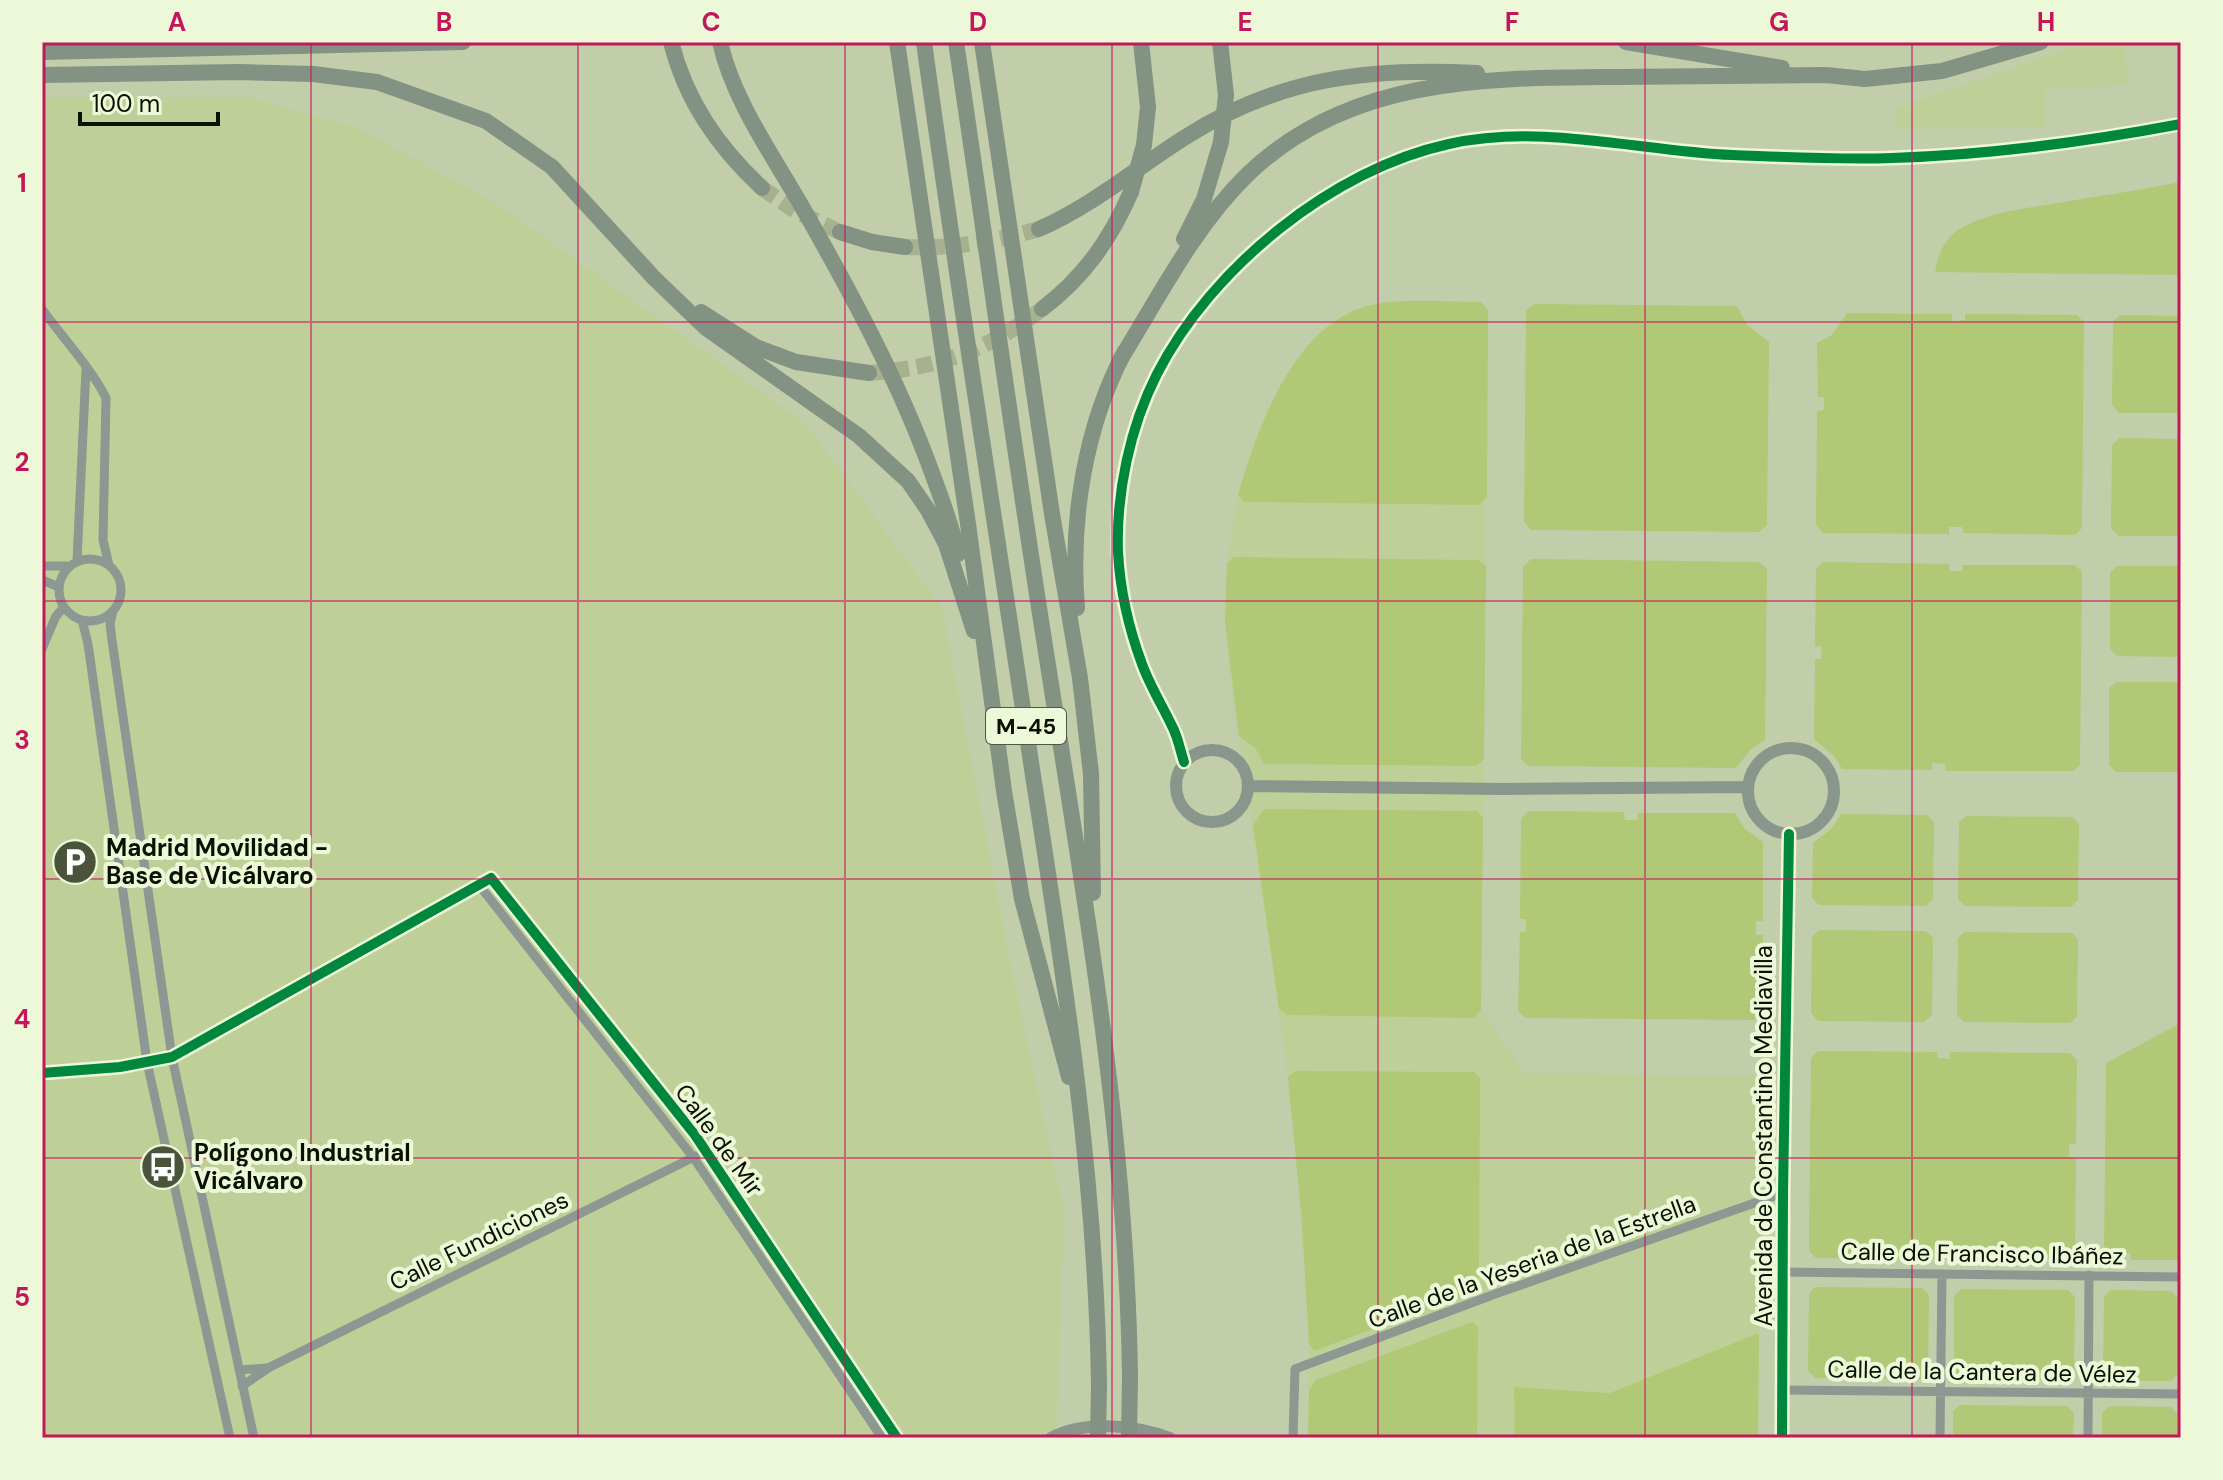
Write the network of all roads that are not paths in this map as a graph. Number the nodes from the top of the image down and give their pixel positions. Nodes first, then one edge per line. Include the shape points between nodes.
1 (463, 42) edge
2 (671, 42) edge
3 (720, 42) edge
4 (897, 42) edge
5 (924, 42) edge
6 (956, 42) edge
7 (982, 42) edge
8 (1141, 42) edge
9 (1220, 42) edge
10 (1626, 42) edge
11 (2041, 42) edge
12 (42, 52) edge
13 (42, 75) edge
14 (1826, 75) junction
15 (1558, 78) junction
16 (2181, 124) edge
17 (762, 188) tunnel mouth
18 (1039, 229) tunnel mouth
19 (840, 232) tunnel mouth
20 (905, 247) tunnel mouth
21 (654, 278) junction
22 (42, 309) edge
23 (1042, 309) tunnel mouth
24 (1120, 360) junction
25 (86, 369) junction
26 (869, 373) tunnel mouth
27 (73, 564) junction
28 (109, 565) junction
29 (42, 566) edge
30 (42, 580) edge
31 (59, 587) junction
32 (64, 607) junction
33 (113, 611) junction
34 (82, 620) junction
35 (974, 631) junction
36 (42, 649) edge
37 (1080, 678) junction
38 (1174, 729) junction
39 (996, 742) junction
40 (1199, 751) junction
41 (1184, 762) junction
42 (1248, 786) junction
43 (1748, 787) junction
44 (1789, 834) junction
45 (479, 885) junction
46 (1089, 926) junction
47 (172, 1057) junction
48 (147, 1062) junction
49 (42, 1073) edge
50 (1079, 1095) junction
51 (706, 1151) junction
52 (693, 1157) junction
53 (1783, 1193) junction
54 (1783, 1272) junction
55 (1942, 1274) junction
56 (2089, 1275) junction
57 (2181, 1277) edge
58 (270, 1367) junction
59 (239, 1370) junction
60 (242, 1386) junction
61 (1783, 1390) junction
62 (1940, 1392) junction
63 (2088, 1394) junction
64 (2181, 1394) edge
65 (230, 1438) edge
66 (254, 1438) edge
67 (882, 1438) edge
68 (897, 1438) edge
69 (1051, 1438) edge
70 (1098, 1438) edge
71 (1129, 1438) edge
72 (1170, 1438) edge
73 (1293, 1438) edge
74 (1782, 1438) edge
75 (1940, 1438) edge
76 (2088, 1438) edge

1 - 12 highway
2 - 17 highway via 682,79 709,130
3 - 35 highway via 736,86 842,277 920,438 953,530
4 - 39 highway
5 - 50 highway, M-45
6 - 46 highway, M-45
7 - 37 highway
8 - 23 highway, bridge via 1148,107 1131,192 1101,251
9 - 24 highway, bridge via 1226,95 1221,142 1204,199
10 - 14 highway
11 - 14 highway via 1942,71 1865,79
13 - 21 highway via 260,72 377,82 486,121 541,159
14 - 15 highway
15 - 18 highway via 1377,72 1273,94 1236,107 1184,137 1066,218
15 - 24 highway via 1438,84 1359,105 1292,139 1249,173 1202,228
16 - 38 street via 2050,146 1892,158 1724,154 1550,137 1501,138 1452,143 1363,174 1291,222 1218,288 1156,375 1135,428 1120,496 1122,583 1142,665
19 - 20 highway
21 - 26 highway via 756,347 796,362
21 - 35 highway via 706,328 859,436 908,481 946,544
22 - 25 street
24 - 37 highway via 1084,469 1076,591
25 - 27 street
25 - 28 street via 106,398 103,540
27 - 28 street via 93,558
27 - 29 street
27 - 31 street
28 - 33 street via 121,586
30 - 31 street
31 - 32 street
32 - 34 street
32 - 36 street
33 - 34 street via 98,620
33 - 47 street via 112,640
34 - 48 street
35 - 39 highway
37 - 46 highway via 1091,774
38 - 40 street
38 - 41 street
39 - 50 highway via 1022,899 1069,1079
40 - 41 street
40 - 42 street via 1219,750 1237,759
41 - 42 street via 1176,779 1177,798 1195,818 1212,822 1232,815 1245,800
42 - 43 street
43 - 44 street via 1755,814 1764,824
43 - 44 street via 1757,764 1777,750 1802,748 1826,764 1835,790 1827,816 1817,826
44 - 53 street, Avenida de Constantino Mediavilla
45 - 47 street
45 - 51 street, Calle de Mir via 491,878
45 - 52 street, Calle de Mir
46 - 71 highway, M-45, bridge via 1111,1091 1129,1306
47 - 48 street
47 - 59 street
48 - 49 street
48 - 65 street
50 - 70 highway, M-45, bridge via 1098,1307
51 - 52 street, Calle Fundiciones
51 - 68 street, Calle de Mir
52 - 58 street, Calle Fundiciones
52 - 67 street, Calle de Mir
53 - 54 street, Avenida de Constantino Mediavilla
53 - 73 street, Calle de la Yeseria de la Estrella via 1295,1369
54 - 55 street, Calle de Francisco Ibáñez
54 - 61 street, Avenida de Constantino Mediavilla
55 - 56 street, Calle de Francisco Ibáñez
55 - 62 street
56 - 57 street, Calle de Francisco Ibáñez
56 - 63 street
58 - 59 street, Calle Fundiciones
58 - 60 street, Calle Fundiciones
59 - 60 street
60 - 66 street
61 - 62 street, Calle de la Cantera de Vélez
61 - 74 street, Avenida de Constantino Mediavilla
62 - 63 street, Calle de la Cantera de Vélez
62 - 75 street
63 - 64 street, Calle de la Cantera de Vélez
63 - 76 street
69 - 72 street via 1078,1428 1114,1428

